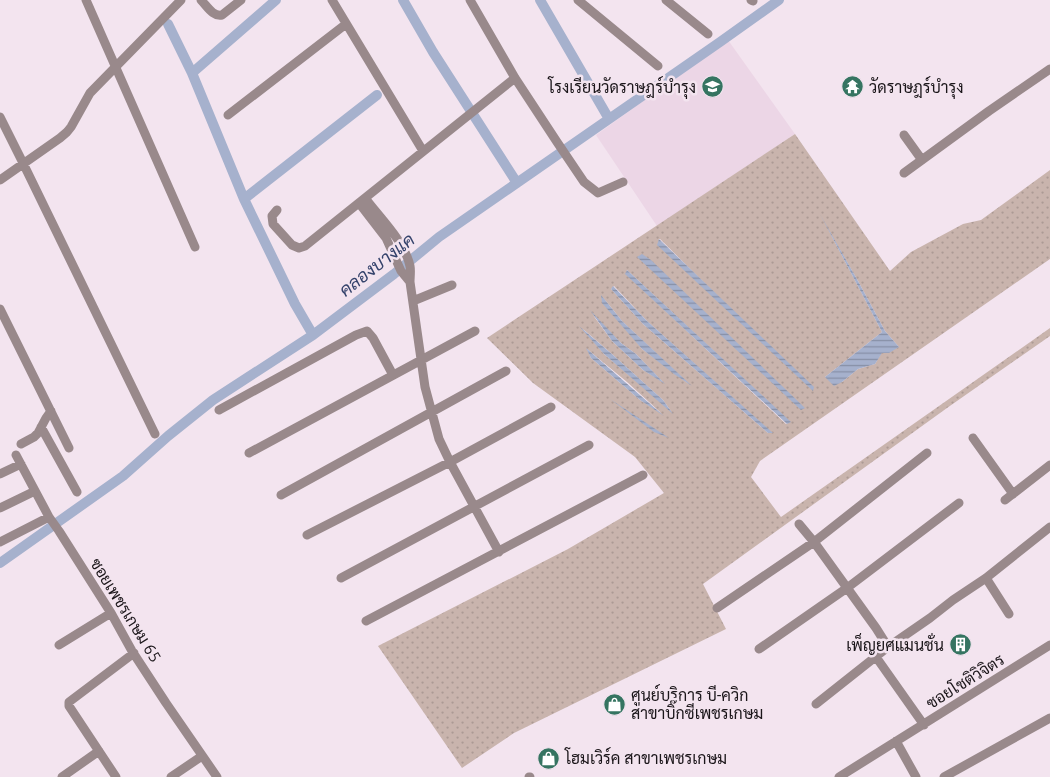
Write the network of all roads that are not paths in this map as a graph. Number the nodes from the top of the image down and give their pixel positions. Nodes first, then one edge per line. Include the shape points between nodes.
1 (86, 0) edge
2 (181, 0) edge
3 (201, 0) edge
4 (241, 0) edge
5 (332, 0) edge
6 (470, 0) edge
7 (578, 0) edge
8 (666, 0) edge
9 (346, 24) junction
10 (708, 34) dead end
11 (658, 66) dead end
12 (116, 67) junction
13 (1050, 69) edge
14 (515, 78) junction
15 (228, 116) dead end
16 (0, 117) edge
17 (904, 135) dead end
18 (423, 151) junction
19 (922, 160) junction
20 (24, 163) junction
21 (904, 173) dead end
22 (0, 180) edge
23 (623, 182) dead end
24 (362, 200) junction
25 (277, 210) dead end
26 (389, 236) junction
27 (196, 247) dead end
28 (410, 282) junction
29 (452, 284) dead end
30 (413, 302) junction
31 (0, 309) edge
32 (475, 331) dead end
33 (422, 360) junction
34 (506, 371) dead end
35 (394, 375) junction
36 (551, 407) dead end
37 (219, 410) dead end
38 (51, 411) junction
39 (432, 413) junction
40 (41, 427) junction
41 (154, 434) dead end
42 (973, 438) dead end
43 (20, 444) dead end
44 (589, 445) dead end
45 (69, 448) dead end
46 (249, 453) dead end
47 (927, 454) dead end
48 (16, 455) dead end
49 (450, 462) junction
50 (21, 464) junction
51 (1050, 466) edge
52 (0, 474) edge
53 (643, 475) dead end
54 (35, 491) junction
55 (77, 492) dead end
56 (1013, 494) junction
57 (281, 495) dead end
58 (1005, 500) dead end
59 (959, 503) dead end
60 (474, 506) junction
61 (0, 508) edge
62 (49, 518) junction
63 (799, 524) dead end
64 (1049, 529) edge
65 (307, 535) dead end
66 (0, 542) edge
67 (814, 542) junction
68 (499, 552) junction
69 (341, 578) dead end
70 (986, 578) junction
71 (847, 588) junction
72 (717, 608) dead end
73 (111, 613) junction
74 (1009, 614) dead end
75 (366, 621) dead end
76 (59, 645) dead end
77 (1050, 645) edge
78 (888, 647) junction
79 (759, 649) dead end
80 (134, 653) junction
81 (876, 657) junction
82 (816, 704) dead end
83 (1050, 718) edge
84 (924, 725) junction
85 (896, 741) junction
86 (99, 750) junction
87 (202, 756) junction
88 (62, 777) edge
89 (116, 777) edge
90 (171, 777) edge
91 (217, 777) edge
92 (839, 777) edge
93 (916, 777) edge
94 (944, 777) edge

1 - 12 street
2 - 12 street
3 - 4 street via 219,16
5 - 9 street
6 - 14 street
7 - 11 street
8 - 10 street
9 - 15 street
9 - 18 street
12 - 20 street via 90,93 67,132
12 - 27 street
13 - 19 street
14 - 18 street
14 - 23 street via 584,182 598,193
16 - 20 street
17 - 19 street
18 - 24 street
19 - 21 street
20 - 22 street
20 - 41 street
24 - 25 street via 300,248 292,245 273,224 272,216
24 - 26 street
26 - 28 street via 401,271
26 - 28 street via 405,253 411,268
28 - 30 street
29 - 30 street
30 - 33 street
31 - 38 street
32 - 33 street
33 - 35 street
33 - 39 street
34 - 39 street
35 - 37 street via 367,331 356,334
35 - 46 street
36 - 49 street
38 - 40 street
38 - 45 street
39 - 49 street
39 - 57 street
40 - 43 street via 34,437
40 - 55 street
42 - 56 street
44 - 60 street
47 - 67 street
48 - 50 street, ซอยเพชรเกษม 65
49 - 60 street
49 - 65 street
50 - 52 street
50 - 54 street, ซอยเพชรเกษม 65
51 - 56 street
53 - 68 street
54 - 61 street
54 - 62 street, ซอยเพชรเกษม 65
56 - 58 street
59 - 71 street
60 - 68 street
60 - 69 street
62 - 66 street
62 - 73 street, ซอยเพชรเกษม 65
63 - 67 street
64 - 70 street
67 - 71 street
67 - 72 street
68 - 75 street
70 - 74 street
70 - 78 street
71 - 78 street
71 - 79 street
73 - 76 street
73 - 80 street, ซอยเพชรเกษม 65
77 - 84 street, ซอยโชติวิจิตร
78 - 81 street
80 - 86 street via 69,702
80 - 87 street, ซอยเพชรเกษม 65
81 - 82 street
81 - 84 street
83 - 94 street
84 - 85 street, ซอยโชติวิจิตร
85 - 92 street, ซอยโชติวิจิตร
85 - 93 street
86 - 88 street
86 - 89 street
87 - 90 street
87 - 91 street, ซอยเพชรเกษม 65

